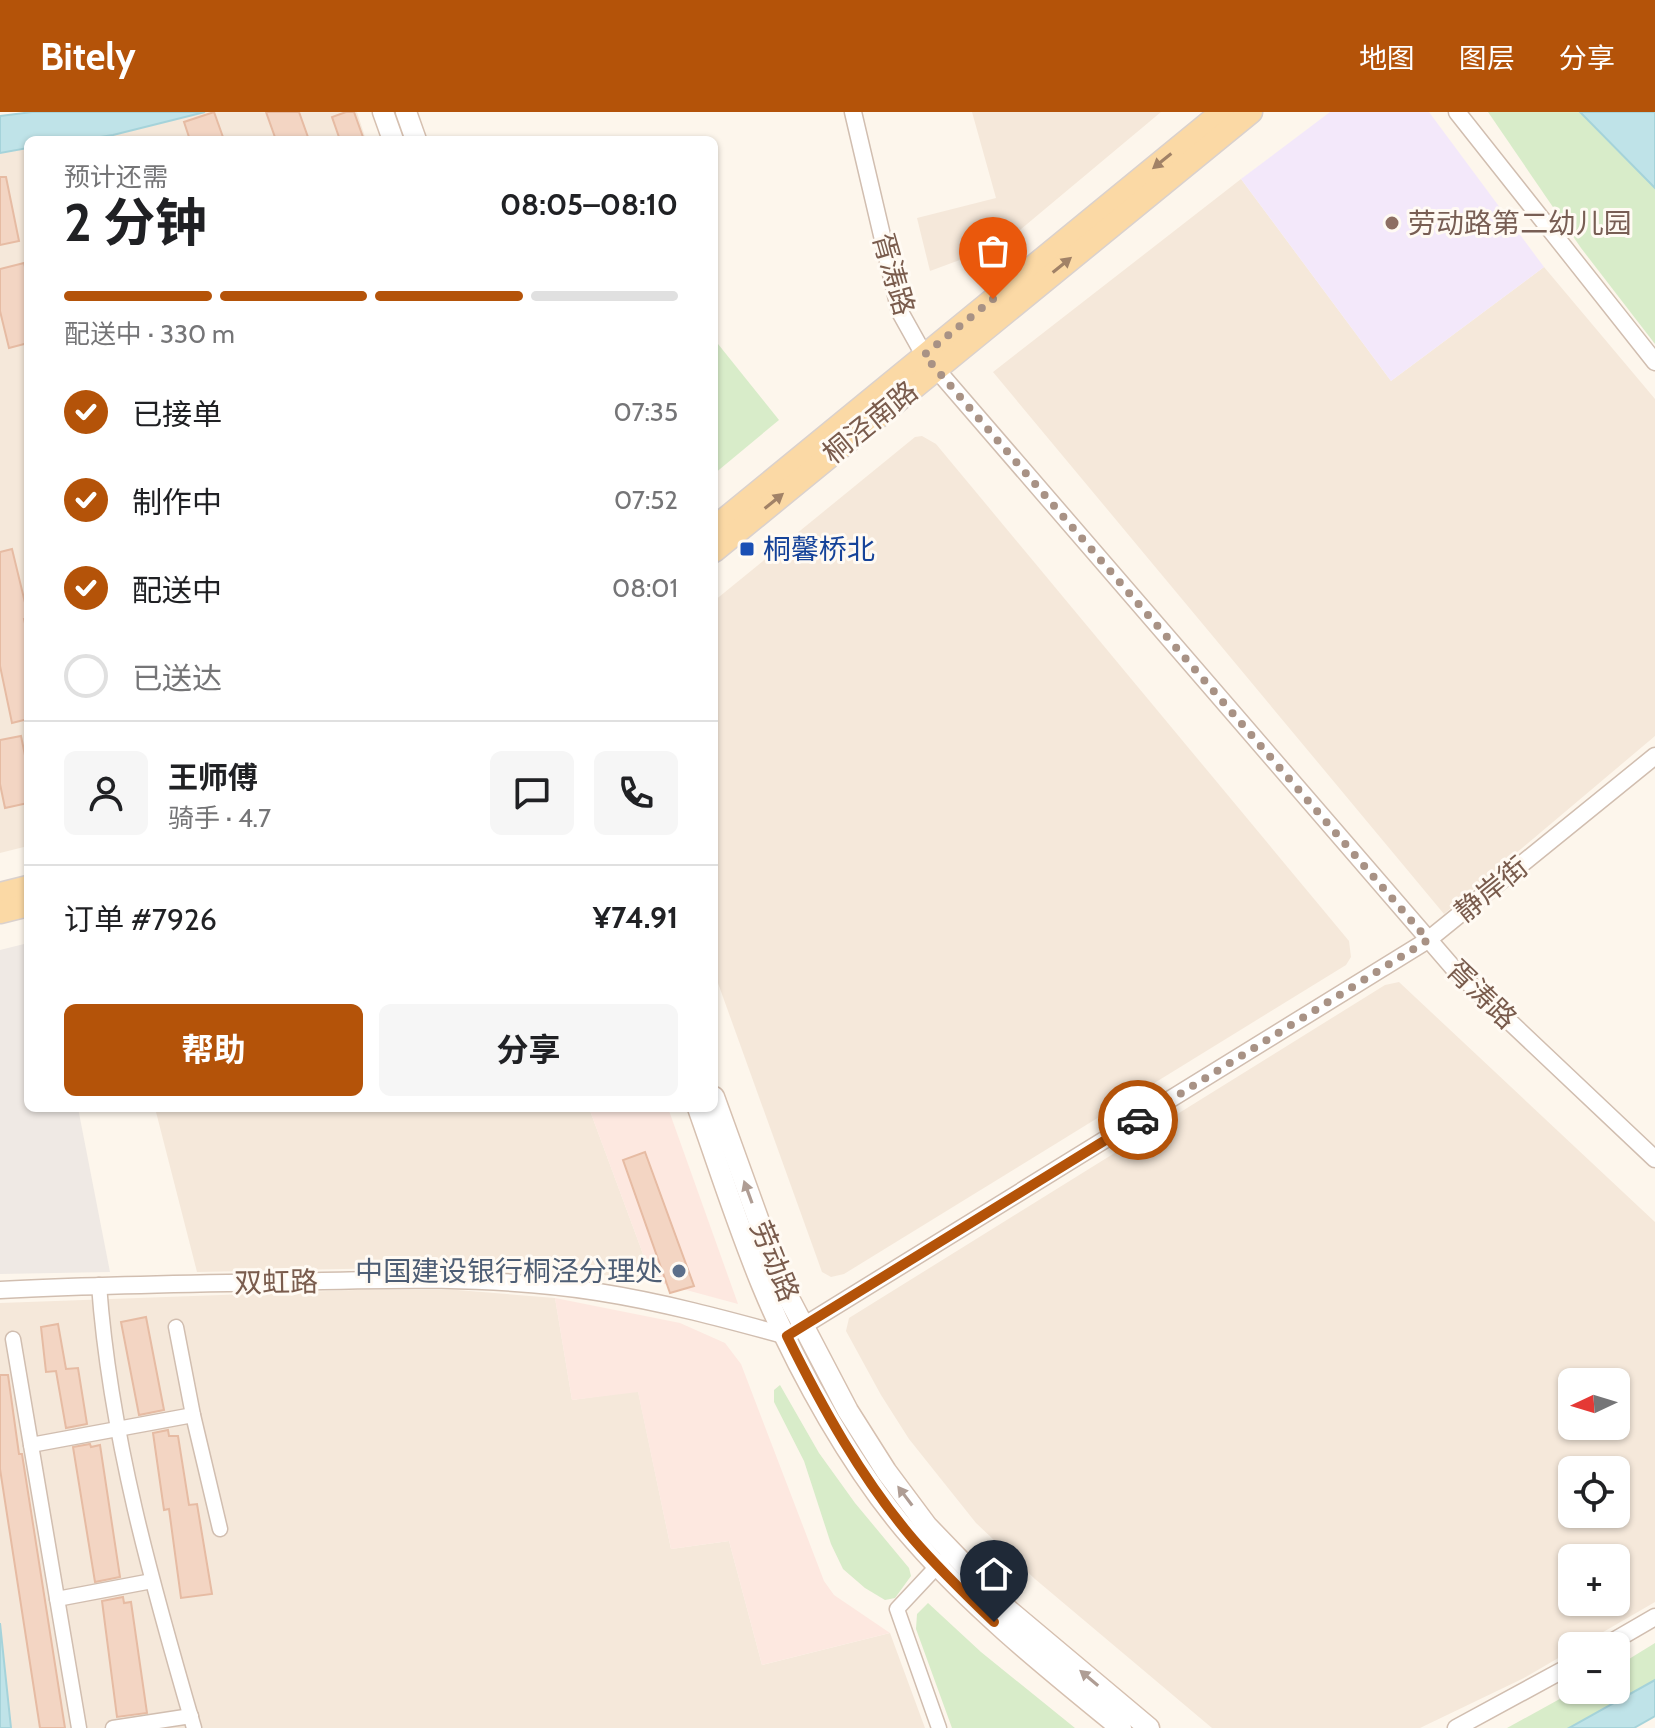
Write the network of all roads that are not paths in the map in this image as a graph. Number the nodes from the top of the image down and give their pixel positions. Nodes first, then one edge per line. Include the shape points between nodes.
1 (383, 112) edge
2 (406, 112) edge
3 (853, 112) edge
4 (1222, 112) edge
5 (1251, 112) edge
6 (1457, 112) edge
7 (392, 136) edge
8 (415, 136) edge
9 (929, 362) junction
10 (1655, 362) edge
11 (718, 525) edge
12 (718, 547) edge
13 (1655, 756) edge
14 (24, 888) edge
15 (0, 894) edge
16 (24, 906) edge
17 (0, 912) edge
18 (1428, 940) junction
19 (718, 1108) edge
20 (699, 1112) edge
21 (1655, 1159) edge
22 (99, 1285) junction
23 (0, 1290) edge
24 (176, 1327) dead end
25 (795, 1332) junction
26 (13, 1339) dead end
27 (193, 1415) junction
28 (120, 1429) junction
29 (31, 1445) junction
30 (220, 1529) dead end
31 (944, 1558) junction
32 (152, 1581) junction
33 (57, 1599) junction
34 (1655, 1617) edge
35 (1629, 1632) edge
36 (1558, 1673) edge
37 (193, 1722) edge
38 (79, 1728) edge
39 (113, 1728) edge
40 (939, 1728) edge
41 (1121, 1728) edge
42 (1149, 1728) edge
43 (1456, 1728) edge

1 - 7 main road
2 - 8 main road
3 - 9 street, 胥涛路 via 900,312
4 -> 9 main road, 桐泾南路
9 -> 5 main road, 桐泾南路
6 - 10 street
9 - 11 main road, 桐泾南路
12 -> 9 main road, 桐泾南路
9 - 18 street, 胥涛路
13 - 18 street, 静岸街
14 - 15 main road
16 - 17 main road
18 - 21 street, 胥涛路
18 - 25 street, 静岸街
25 -> 19 main road, 劳动路
20 - 25 main road, 劳动路 via 761,1283
22 - 23 street, 双虹路
22 - 25 street, 双虹路 via 393,1279 525,1284 665,1304
22 - 28 street
24 - 27 street
25 - 31 main road, 劳动路 via 832,1422 870,1482 913,1539
26 - 29 street
27 - 28 street
27 - 30 street
28 - 29 street
28 - 32 street
29 - 33 street
31 - 40 street via 897,1609
31 - 41 main road, 劳动路 via 1015,1641
42 -> 31 main road, 劳动路
32 - 33 street
32 - 37 street
33 - 38 street
34 - 35 street
36 - 43 street
37 - 39 street

